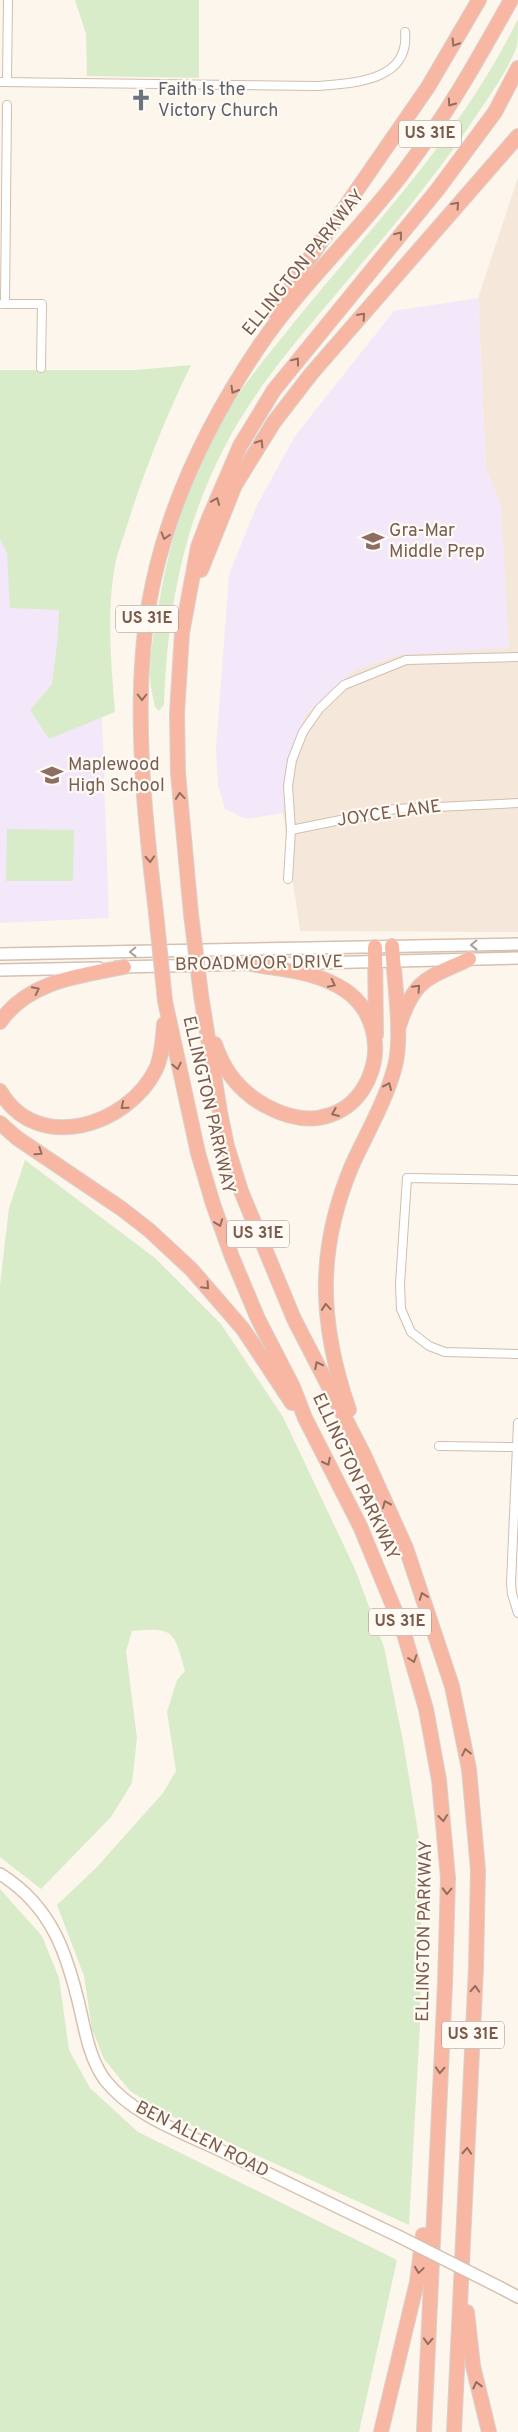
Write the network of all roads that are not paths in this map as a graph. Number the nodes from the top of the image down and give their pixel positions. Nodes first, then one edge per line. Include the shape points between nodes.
1 (8, 0) edge
2 (479, 0) edge
3 (507, 0) edge
4 (511, 0) edge
5 (502, 16) junction
6 (405, 32) dead end
7 (518, 68) edge
8 (3, 82) edge
9 (518, 84) edge
10 (7, 106) dead end
11 (496, 112) junction
12 (518, 136) edge
13 (2, 304) edge
14 (258, 348) junction
15 (41, 368) dead end
16 (182, 633) junction
17 (518, 657) edge
18 (518, 803) edge
19 (291, 830) junction
20 (288, 879) dead end
21 (518, 944) edge
22 (392, 946) junction
23 (374, 947) junction
24 (0, 954) edge
25 (518, 958) edge
26 (469, 959) junction
27 (393, 960) junction
28 (376, 961) junction
29 (251, 964) junction
30 (124, 967) junction
31 (0, 970) edge
32 (201, 995) junction
33 (165, 1001) junction
34 (0, 1022) edge
35 (398, 1032) junction
36 (375, 1051) junction
37 (0, 1091) edge
38 (0, 1123) edge
39 (518, 1180) edge
40 (518, 1354) edge
41 (305, 1418) junction
42 (518, 1423) edge
43 (439, 1446) dead end
44 (517, 1447) junction
45 (364, 1455) junction
46 (518, 1613) edge
47 (0, 1874) edge
48 (436, 2135) junction
49 (465, 2200) junction
50 (518, 2297) edge
51 (381, 2432) edge
52 (424, 2432) edge
53 (454, 2432) edge
54 (489, 2432) edge

1 - 8 street
2 -> 14 highway via 428,87 294,281
3 - 5 highway
4 - 5 highway, ELLINGTON PARKWAY / US 31E
5 -> 14 highway, ELLINGTON PARKWAY / US 31E via 465,83 404,172 314,276
6 - 8 street via 406,42 390,70 378,77 348,84
7 - 11 highway, ELLINGTON PARKWAY
9 - 11 highway, US 31E
10 - 13 street
16 -> 11 highway, ELLINGTON PARKWAY / US 31E via 201,540 224,480 257,416 303,352 438,189
16 -> 12 highway via 207,553 234,485 274,422 311,374
13 - 15 street via 42,304
14 -> 33 highway, ELLINGTON PARKWAY / US 31E, bridge via 214,423 175,505 151,591 143,652 144,791
32 -> 16 highway, ELLINGTON PARKWAY / US 31E, bridge via 178,773 177,713
17 - 19 street via 406,660 344,685 319,709 303,732 292,760 288,786
18 - 19 street, JOYCE LANE via 395,809
19 - 20 street
21 -> 22 main road, BROADMOOR DRIVE
22 - 23 main road, BROADMOOR DRIVE
22 - 27 highway
23 -> 24 main road, BROADMOOR DRIVE
23 - 28 highway
25 - 26 main road, BROADMOOR DRIVE
26 - 27 main road, BROADMOOR DRIVE
35 -> 26 highway via 408,999 417,987 435,973
27 - 28 main road, BROADMOOR DRIVE
27 - 35 highway
28 - 29 main road, BROADMOOR DRIVE
28 - 36 highway
29 - 30 main road, BROADMOOR DRIVE
29 -> 36 highway via 322,979 343,990 362,1008 372,1028
30 - 31 main road, BROADMOOR DRIVE
34 -> 30 highway via 16,1004 37,989 70,978
36 -> 32 highway via 370,1076 363,1089 344,1109 318,1118 281,1113 248,1094 226,1071
45 -> 32 highway, ELLINGTON PARKWAY / US 31E via 294,1319 241,1190 220,1112
33 -> 37 highway via 163,1038 156,1068 141,1092 117,1112 74,1127 48,1126 16,1111
33 -> 41 highway, ELLINGTON PARKWAY / US 31E via 190,1122 213,1204 245,1289 293,1386
45 -> 35 highway via 330,1344 325,1270 339,1201 395,1067
38 -> 41 highway via 128,1214 191,1269 243,1329
39 - 40 street via 407,1178 400,1284 401,1309 411,1332 429,1346 445,1352
41 -> 48 highway, ELLINGTON PARKWAY / US 31E via 360,1526 413,1658 439,1780 448,1878
42 - 44 street
43 - 44 street
44 - 46 street via 511,1583
49 -> 45 highway, ELLINGTON PARKWAY / US 31E via 478,1870 469,1769 452,1686 432,1621 406,1548
47 - 50 main road, BEN ALLEN ROAD, bridge via 26,1894 53,1927 76,1991 89,2049 105,2079 126,2101 174,2128
48 -> 51 highway via 417,2282
48 -> 52 highway, ELLINGTON PARKWAY / US 31E
49 - 53 highway, ELLINGTON PARKWAY / US 31E
54 -> 49 highway via 473,2366 468,2322

